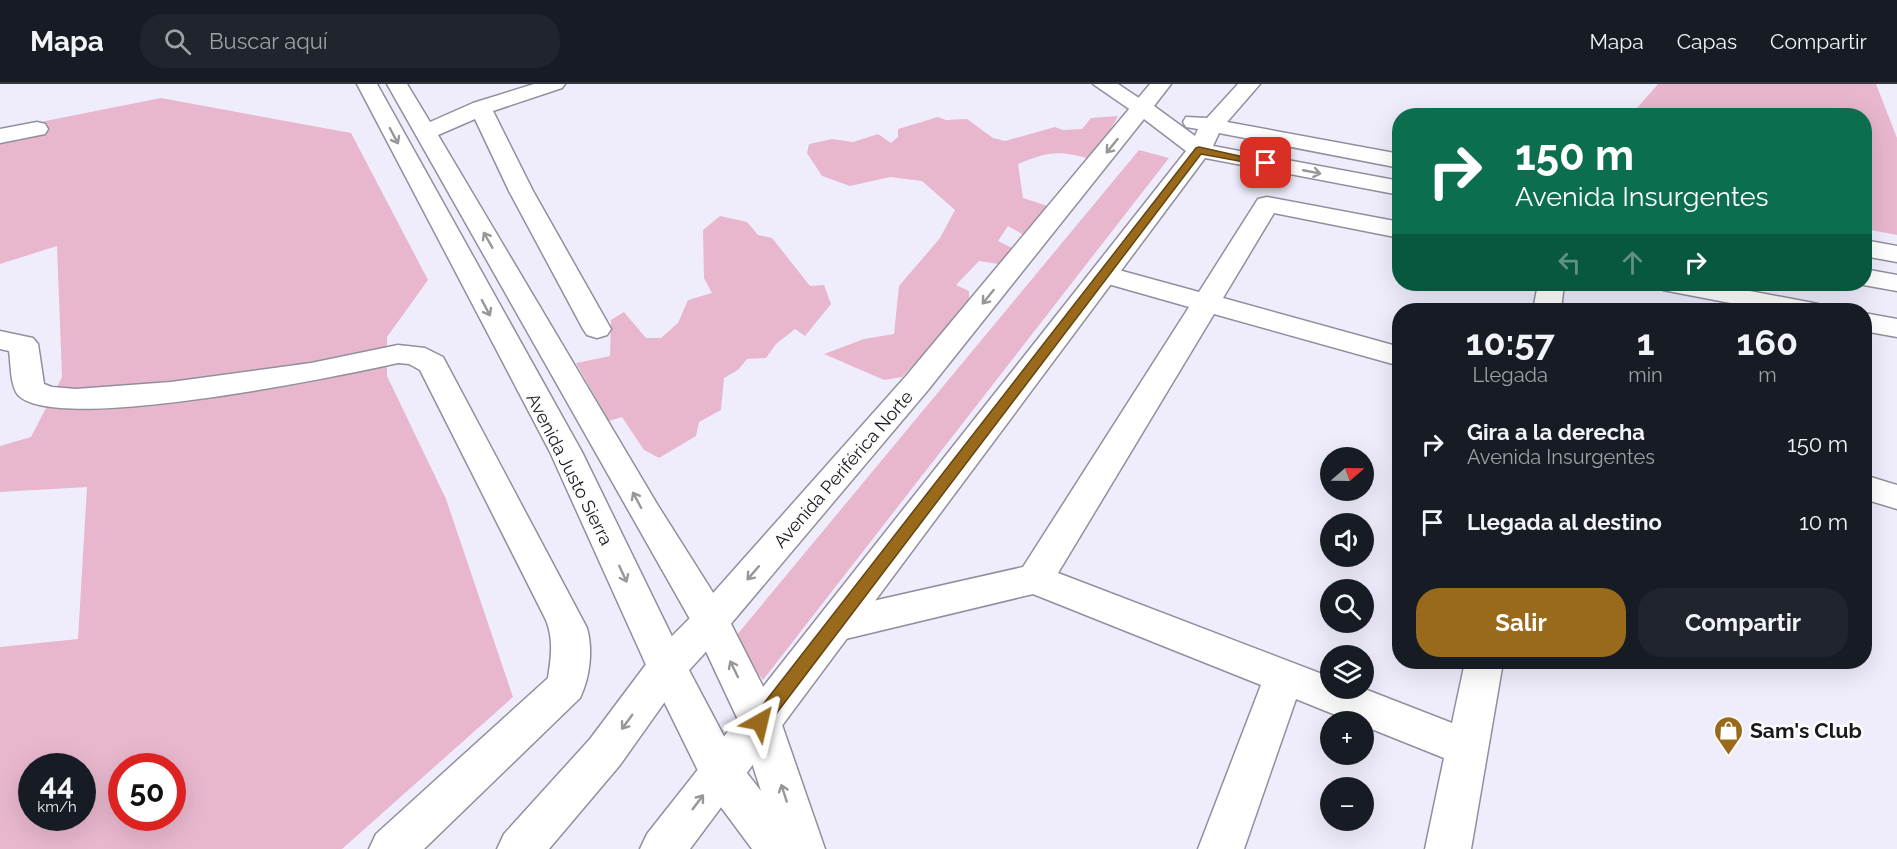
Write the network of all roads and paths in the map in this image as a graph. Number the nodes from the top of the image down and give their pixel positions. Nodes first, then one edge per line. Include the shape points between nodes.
1 (367, 84) edge
2 (397, 84) edge
3 (555, 84) edge
4 (1104, 84) edge
5 (1250, 84) edge
6 (1152, 96) edge
7 (481, 108) junction
8 (37, 129) dead end
9 (425, 133) junction
10 (0, 136) edge
11 (1205, 138) junction
12 (1392, 161) edge
13 (1392, 186) edge
14 (1392, 228) edge
15 (1872, 249) edge
16 (1897, 254) edge
17 (1104, 274) junction
18 (1872, 278) edge
19 (1897, 283) edge
20 (1709, 291) edge
21 (1208, 303) junction
22 (1772, 303) edge
23 (1872, 323) edge
24 (1897, 328) edge
25 (597, 329) dead end
26 (0, 340) edge
27 (1392, 355) edge
28 (1872, 489) edge
29 (1897, 497) edge
30 (1035, 579) junction
31 (711, 621) junction
32 (833, 627) junction
33 (667, 667) junction
34 (1483, 669) edge
35 (1284, 676) junction
36 (760, 722) junction
37 (1468, 748) junction
38 (721, 773) junction
39 (392, 849) edge
40 (520, 849) edge
41 (663, 849) edge
42 (779, 849) edge
43 (802, 849) edge
44 (1221, 849) edge
45 (1448, 849) edge

1 -> 33 street, Avenida Justo Sierra via 566,452
2 - 9 street
3 - 7 street
4 - 6 street
5 - 11 street
6 - 11 street
6 -> 31 street, Avenida Periférica Norte via 917,383
7 - 9 street
7 - 25 street via 521,191
8 - 10 street
31 -> 9 street
11 - 12 street
11 -> 13 street
11 - 17 street
14 - 21 street via 1267,204
15 - 16 street
17 - 21 street
17 - 32 street
18 - 19 street
20 - 22 street
21 - 27 street
21 - 30 street
23 - 24 street
26 - 39 street via 23,344 30,389 46,398 171,392 311,373 398,354 415,355 432,364 549,593 568,621 572,647 566,686
28 - 29 street
30 - 32 street
30 - 35 street
31 - 33 street, Avenida Periférica Norte
36 -> 31 street
32 - 36 street
33 - 38 street, Avenida Justo Sierra
33 -> 40 street, Avenida Periférica Norte via 605,752
34 - 37 street
35 - 37 street
35 - 44 street
36 - 38 street
43 -> 36 street
37 - 45 street
41 -> 38 street
38 - 42 street, Avenida Justo Sierra

